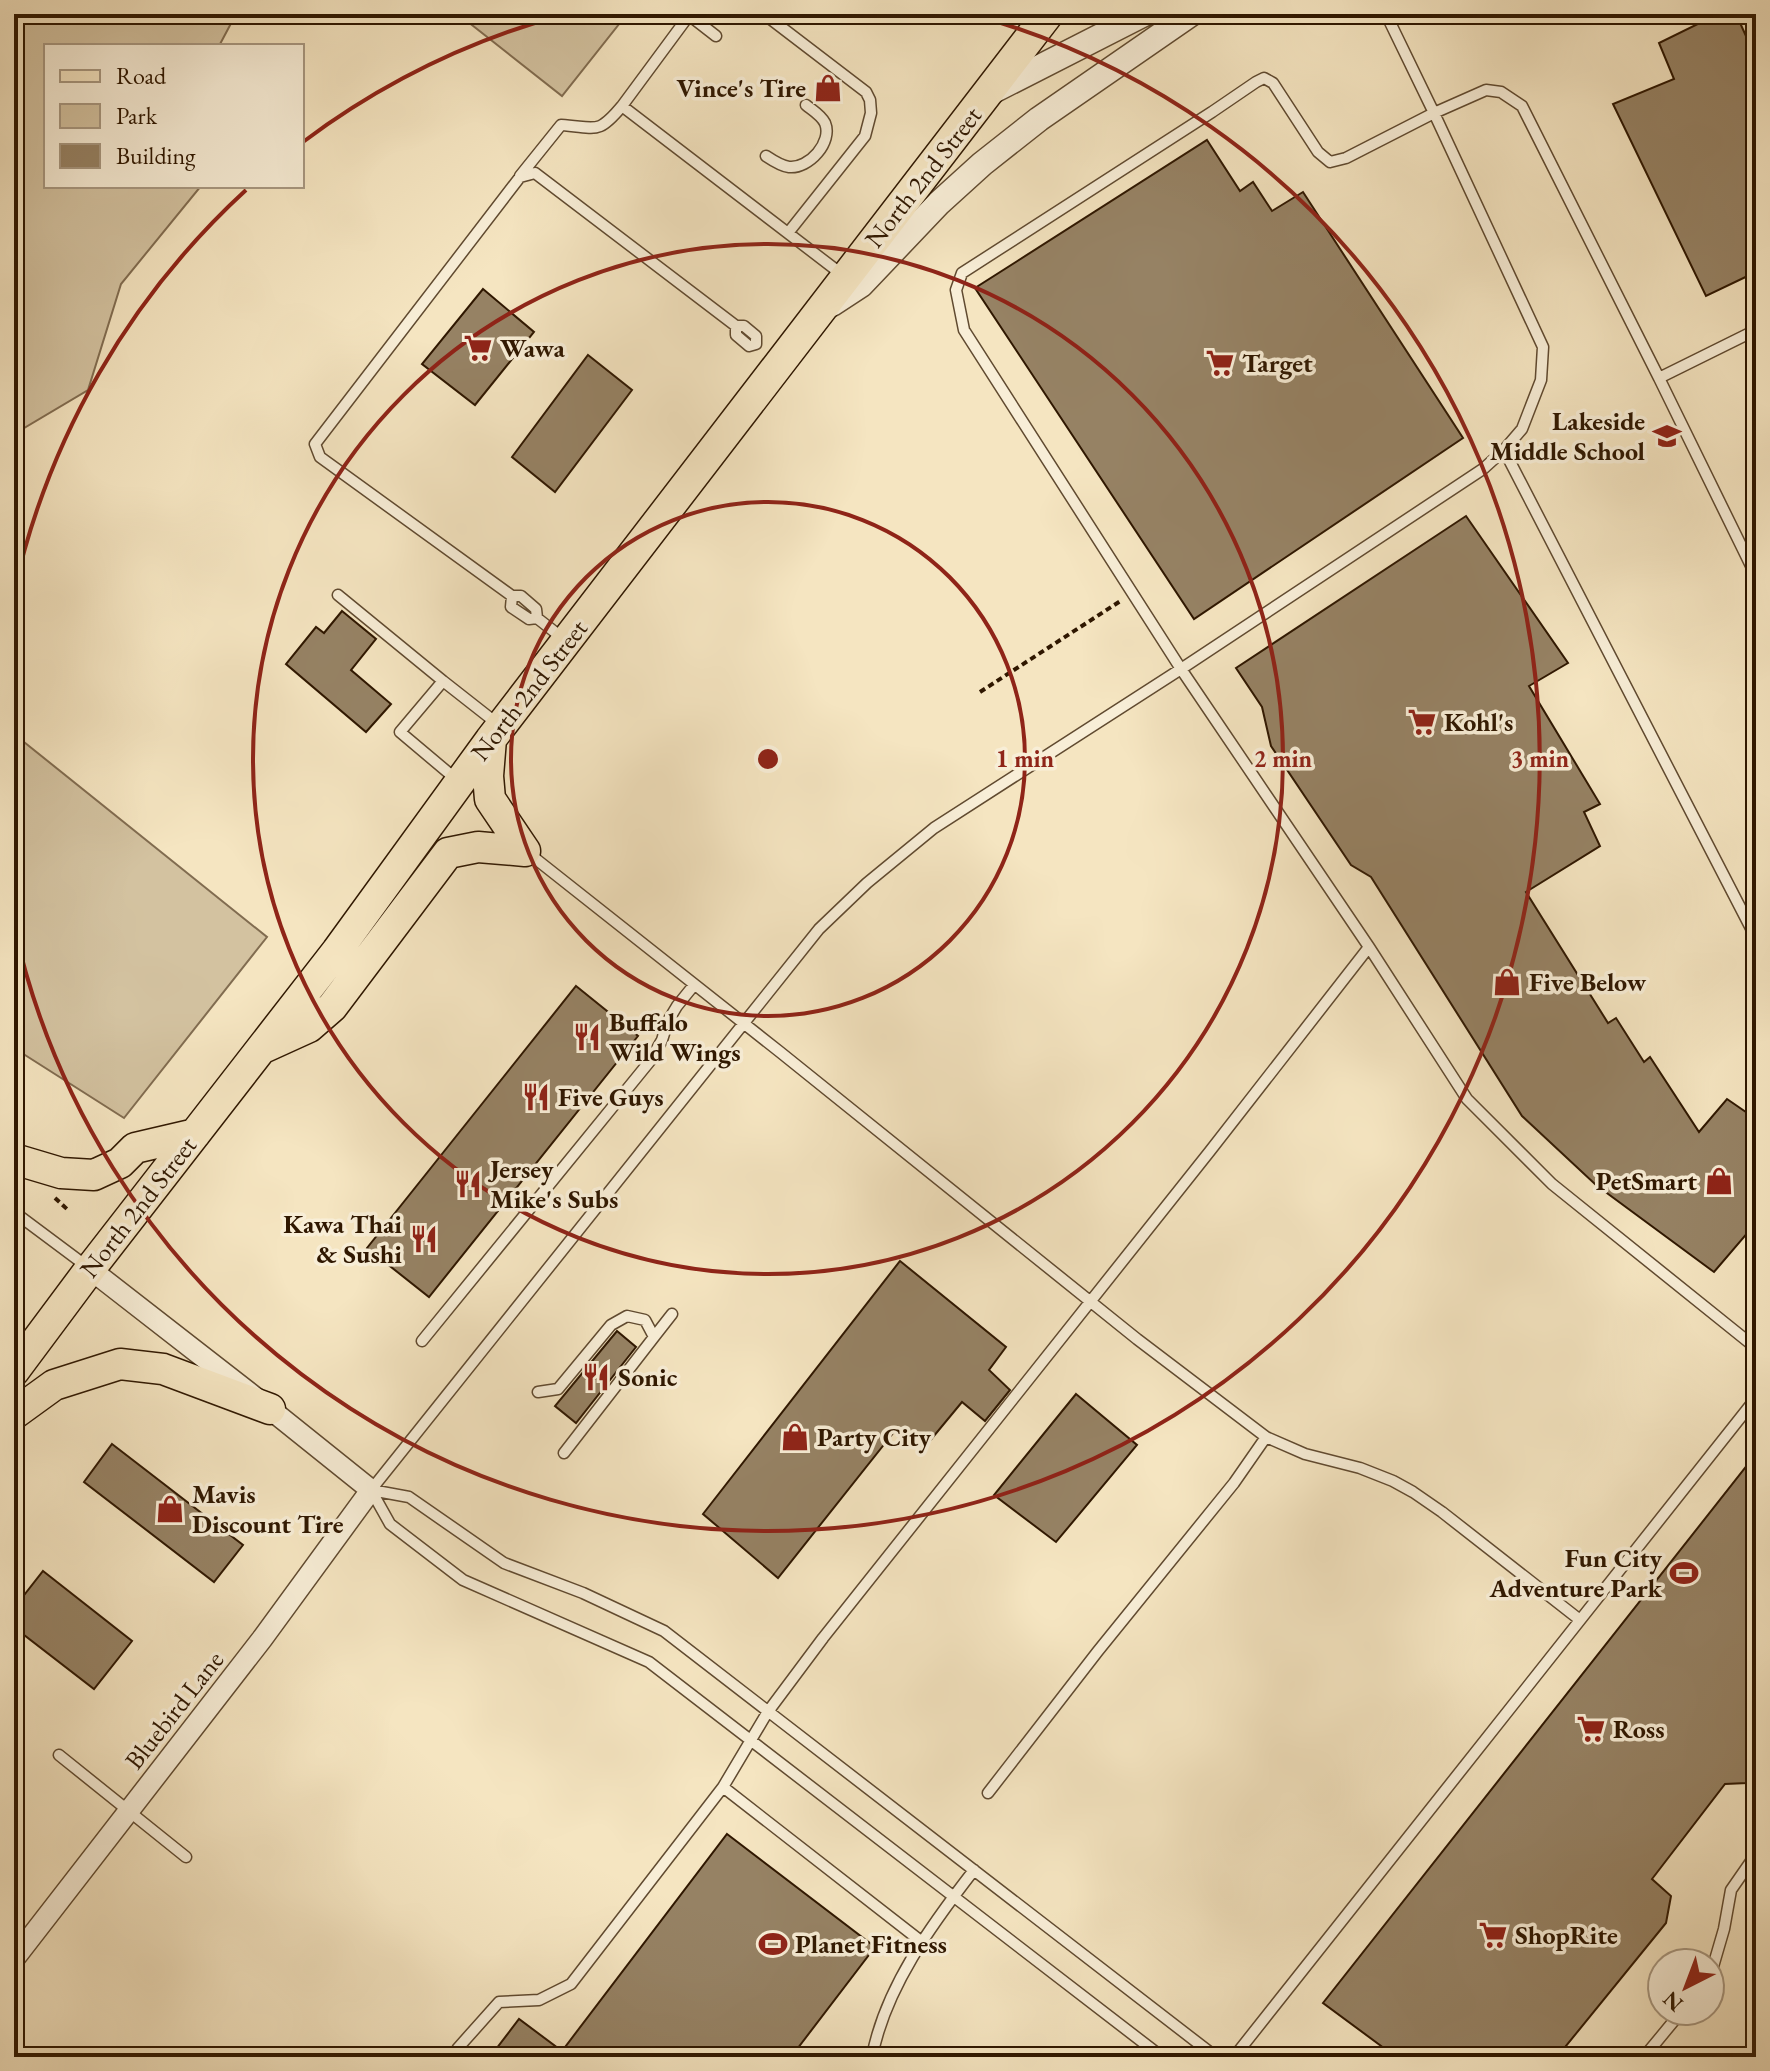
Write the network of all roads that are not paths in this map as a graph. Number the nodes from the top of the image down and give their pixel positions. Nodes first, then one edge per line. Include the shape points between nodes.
1 (689, 14) edge
2 (764, 14) edge
3 (1048, 14) edge
4 (1144, 14) edge
5 (1191, 14) edge
6 (1386, 14) edge
7 (716, 36) dead end
8 (986, 95) junction
9 (806, 105) dead end
10 (622, 106) junction
11 (1434, 113) junction
12 (766, 156) dead end
13 (520, 177) junction
14 (788, 233) junction
15 (845, 277) junction
16 (819, 311) junction
17 (736, 326) dead end
18 (1756, 330) edge
19 (1659, 378) junction
20 (1504, 450) junction
21 (1756, 576) edge
22 (338, 595) dead end
23 (566, 641) junction
24 (1181, 669) junction
25 (443, 681) junction
26 (496, 733) junction
27 (459, 781) junction
28 (525, 851) junction
29 (1756, 938) edge
30 (1369, 947) junction
31 (694, 985) junction
32 (744, 1023) junction
33 (263, 1048) junction
34 (195, 1134) junction
35 (14, 1159) edge
36 (14, 1212) edge
37 (90, 1269) junction
38 (1090, 1301) junction
39 (672, 1314) dead end
40 (654, 1337) junction
41 (422, 1341) dead end
42 (1756, 1348) edge
43 (14, 1371) edge
44 (538, 1392) dead end
45 (1756, 1398) edge
46 (270, 1409) junction
47 (14, 1414) edge
48 (1266, 1437) junction
49 (564, 1453) dead end
50 (371, 1490) junction
51 (1580, 1620) junction
52 (767, 1713) junction
53 (752, 1740) junction
54 (59, 1755) dead end
55 (723, 1787) junction
56 (988, 1793) dead end
57 (129, 1811) junction
58 (1756, 1854) edge
59 (186, 1857) dead end
60 (974, 1870) junction
61 (954, 1896) junction
62 (922, 1942) junction
63 (1719, 1947) edge
64 (14, 1959) edge
65 (1669, 2027) edge
66 (453, 2057) edge
67 (872, 2057) edge
68 (1162, 2057) edge
69 (1216, 2057) edge
70 (1234, 2057) edge
71 (1644, 2057) edge

1 - 7 lane
1 - 10 lane
2 - 14 lane via 870,100 865,136
3 - 8 main road, North 2nd Street
4 - 8 street
5 - 16 street via 982,164 861,285
6 - 11 lane
8 - 15 main road, North 2nd Street
9 - 12 lane via 826,128 820,150 800,166 788,167
10 - 13 lane via 608,123 592,129 561,125
10 - 14 lane
11 - 19 lane via 1486,90 1501,92 1522,106
11 - 20 lane via 1543,347 1537,394 1522,429
11 - 24 lane via 1330,162 1264,78 962,273 956,290 964,330
13 - 17 lane via 535,173
13 - 23 lane via 315,444 320,457 512,596 521,596 536,609 537,618
14 - 15 lane
15 - 16 main road, North 2nd Street
16 - 23 main road, North 2nd Street
18 - 19 lane
19 - 21 lane
20 - 24 lane
20 - 29 lane
22 - 25 lane
23 - 26 main road, North 2nd Street
24 - 30 lane
24 - 32 lane via 934,828 819,929
25 - 26 lane
25 - 27 lane via 400,732
26 - 27 main road, North 2nd Street
26 - 28 main road via 488,776 490,799
27 - 33 main road, North 2nd Street
28 - 31 lane
28 - 33 main road via 478,847 448,853 332,1007 309,1027
30 - 38 lane
30 - 42 lane via 1467,1099 1552,1184
31 - 32 lane
31 - 41 lane via 668,1021 650,1061
32 - 38 lane
32 - 50 lane
33 - 34 main road, North 2nd Street
34 - 35 main road via 135,1148 120,1163 94,1175 61,1173
34 - 37 main road, North 2nd Street
36 - 37 lane
37 - 43 main road, North 2nd Street
37 - 46 street
38 - 48 lane
38 - 52 lane
39 - 40 lane
40 - 44 lane via 645,1320 627,1316 611,1325 558,1389
40 - 49 lane
45 - 51 lane
46 - 47 main road via 163,1369 120,1364 54,1385
46 - 50 street
48 - 51 lane via 1413,1492
48 - 56 lane
50 - 52 lane via 409,1497 504,1563 664,1631
50 - 53 lane via 390,1524 463,1580 649,1662
50 - 57 street, Bluebird Lane
51 - 70 lane
52 - 53 lane
52 - 60 lane
53 - 55 lane
53 - 61 lane
54 - 57 lane
55 - 62 lane
55 - 66 lane via 571,1984 539,2000 499,2002
57 - 59 lane
57 - 64 street, Bluebird Lane
58 - 63 lane via 1731,1890
60 - 61 lane
60 - 69 lane
61 - 62 lane
61 - 68 lane
62 - 67 lane via 877,2035
65 - 71 lane

